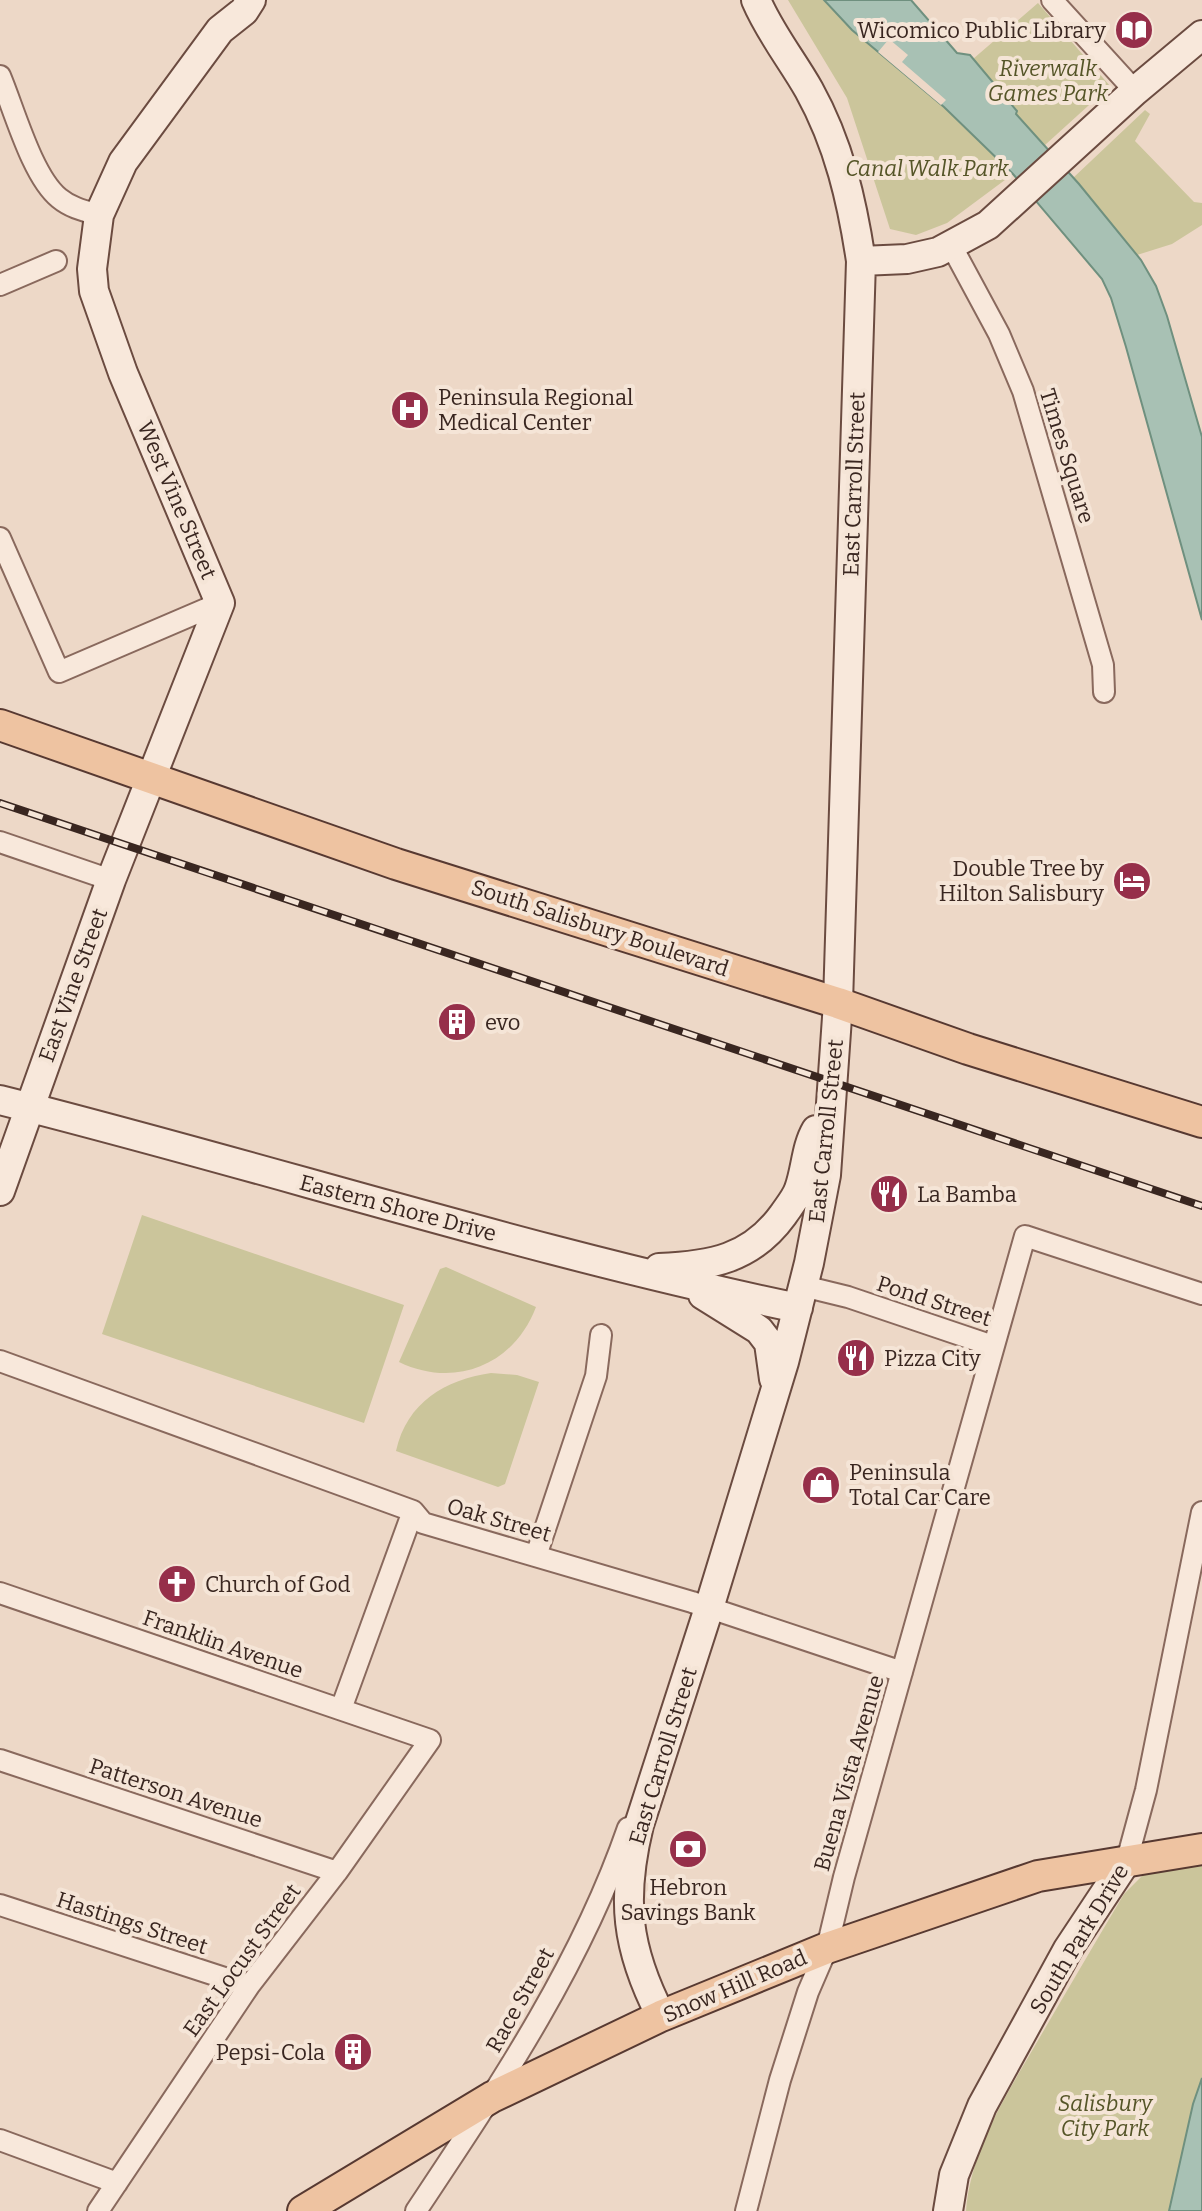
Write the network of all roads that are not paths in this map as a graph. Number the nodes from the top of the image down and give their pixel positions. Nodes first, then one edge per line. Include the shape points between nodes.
1 (229, 0) edge
2 (251, 0) edge
3 (756, 0) edge
4 (1052, 0) edge
5 (220, 30) junction
6 (1202, 35) edge
7 (0, 76) edge
8 (1135, 91) junction
9 (99, 215) junction
10 (951, 245) junction
11 (56, 261) dead end
12 (861, 261) junction
13 (0, 285) edge
14 (0, 538) edge
15 (220, 603) junction
16 (1104, 692) dead end
17 (0, 725) edge
18 (150, 779) junction
19 (0, 842) edge
20 (111, 880) junction
21 (838, 1003) junction
22 (0, 1100) edge
23 (831, 1106) junction
24 (30, 1107) junction
25 (1202, 1122) edge
26 (0, 1191) edge
27 (625, 1269) junction
28 (685, 1285) junction
29 (1202, 1294) edge
30 (800, 1297) junction
31 (601, 1335) dead end
32 (993, 1346) junction
33 (0, 1361) edge
34 (776, 1389) junction
35 (413, 1511) junction
36 (1202, 1512) edge
37 (536, 1556) junction
38 (0, 1593) edge
39 (709, 1608) junction
40 (902, 1672) junction
41 (341, 1709) junction
42 (430, 1740) joint
43 (0, 1760) edge
44 (646, 1802) junction
45 (1202, 1849) edge
46 (1127, 1860) junction
47 (337, 1872) junction
48 (0, 1905) edge
49 (827, 1948) junction
50 (249, 1986) junction
51 (661, 2016) junction
52 (492, 2097) junction
53 (0, 2140) edge
54 (117, 2183) junction
55 (98, 2211) edge
56 (303, 2211) edge
57 (416, 2211) edge
58 (746, 2211) edge
59 (948, 2211) edge

1 - 5 street, West Vine Street
2 - 5 street, West Vine Street
3 - 12 street, East Carroll Street via 828,128 851,198
4 - 8 street
5 - 9 street, West Vine Street via 123,162
6 - 8 street
7 - 9 street via 45,182 72,207
8 - 10 street via 988,225
9 - 15 street, West Vine Street via 94,291
10 - 12 street via 907,259
10 - 16 street, Times Square via 1023,391 1103,665
11 - 13 street
12 - 21 street, East Carroll Street
14 - 15 street via 59,672
15 - 18 street, West Vine Street
17 - 18 main road, South Salisbury Boulevard
18 - 20 street, East Vine Street
18 - 21 main road, South Salisbury Boulevard via 396,864
19 - 20 street
20 - 24 street, East Vine Street
21 - 23 street, East Carroll Street
21 - 25 main road, South Salisbury Boulevard
22 - 24 street, Eastern Shore Drive
23 - 27 street via 811,1140 797,1195 754,1246 697,1266
23 - 30 street, East Carroll Street via 826,1175
24 - 26 street, East Vine Street
24 - 27 street, Eastern Shore Drive
27 - 28 street, Eastern Shore Drive
28 - 30 street, Eastern Shore Drive
28 - 34 street via 759,1330 769,1343
29 - 32 street, Pond Street via 1025,1236
30 - 32 street, Pond Street via 848,1297
30 - 34 street, East Carroll Street
31 - 37 street via 596,1376
32 - 40 street, Buena Vista Avenue
33 - 35 street, Oak Street
34 - 39 street, East Carroll Street
35 - 37 street, Oak Street via 423,1523
35 - 41 street
36 - 46 street, South Park Drive
37 - 39 street, Oak Street
38 - 41 street, Franklin Avenue
39 - 40 street, Oak Street
39 - 44 street, East Carroll Street
40 - 49 street, Buena Vista Avenue
41 - 42 street, Franklin Avenue
42 - 47 street, East Locust Street
43 - 47 street, Patterson Avenue
44 - 51 street, East Carroll Street via 627,1898 631,1938
44 - 52 street, Race Street via 629,1823 598,1906
45 - 46 main road, Snow Hill Road
46 - 49 main road, Snow Hill Road via 1038,1876
46 - 59 street, South Park Drive via 1068,1949 982,2106 954,2175
47 - 50 street, East Locust Street
48 - 50 street, Hastings Street
49 - 51 main road, Snow Hill Road
49 - 58 street, Buena Vista Avenue via 780,2080
50 - 54 street, East Locust Street
51 - 52 main road, Snow Hill Road
52 - 56 main road, Snow Hill Road
52 - 57 street, Race Street
53 - 54 street
54 - 55 street, East Locust Street

